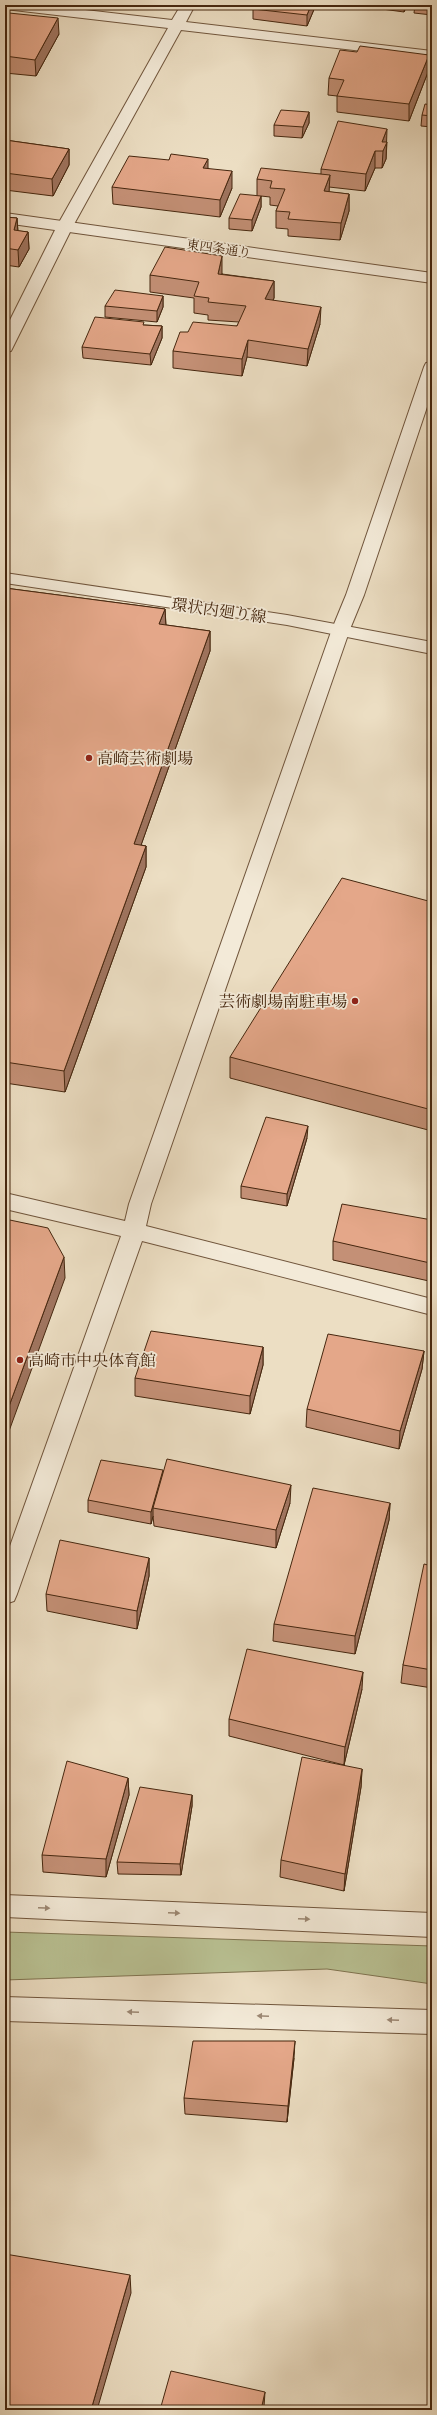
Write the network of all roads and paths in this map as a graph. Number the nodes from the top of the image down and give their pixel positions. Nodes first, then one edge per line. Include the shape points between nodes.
1 (5, 5) edge
2 (188, 5) edge
3 (176, 25) junction
4 (432, 55) edge
5 (5, 218) edge
6 (65, 226) junction
7 (432, 278) edge
8 (5, 347) edge
9 (432, 367) edge
10 (5, 578) edge
11 (341, 629) junction
12 (432, 648) edge
13 (5, 1201) edge
14 (134, 1231) junction
15 (432, 1307) edge
16 (5, 1594) edge
17 (5, 1906) edge
18 (432, 1925) edge
19 (5, 2009) edge
20 (432, 2022) edge

1 - 3 street
2 - 3 street
3 - 4 street
3 - 6 street
5 - 6 street, 東四条通り
6 - 7 street, 東四条通り
6 - 8 street
9 - 11 street via 355,595
10 - 11 street, 環状内廻り線
11 - 12 street, 環状内廻り線
11 - 14 street via 140,1204
13 - 14 street
14 - 15 street
14 - 16 street
17 -> 18 street
20 -> 19 street

